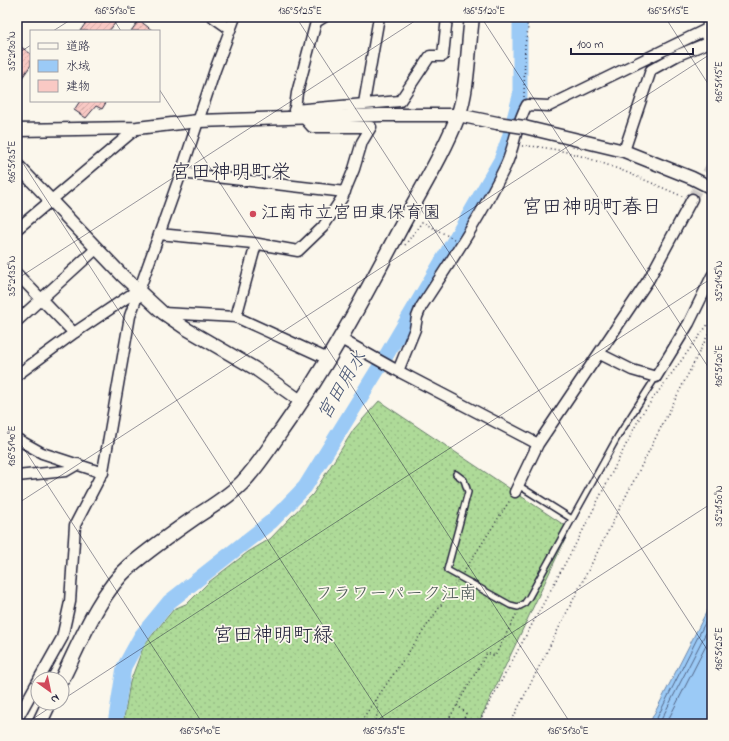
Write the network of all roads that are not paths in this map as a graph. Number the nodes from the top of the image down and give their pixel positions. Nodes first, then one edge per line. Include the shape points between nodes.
1 (213, 17) edge
2 (235, 17) edge
3 (324, 17) edge
4 (379, 17) edge
5 (447, 17) edge
6 (472, 17) edge
7 (709, 17) edge
8 (230, 29) junction
9 (707, 29) junction
10 (708, 46) edge
11 (364, 103) junction
12 (458, 115) junction
13 (297, 116) junction
14 (198, 121) junction
15 (137, 128) junction
16 (17, 130) edge
17 (624, 151) junction
18 (17, 165) edge
19 (181, 173) junction
20 (712, 188) edge
21 (345, 192) junction
22 (691, 200) tunnel mouth
23 (50, 201) junction
24 (17, 229) edge
25 (159, 234) junction
26 (256, 244) junction
27 (96, 249) junction
28 (17, 274) edge
29 (712, 276) edge
30 (138, 290) junction
31 (41, 299) junction
32 (163, 313) junction
33 (236, 317) junction
34 (17, 321) edge
35 (74, 333) junction
36 (341, 339) junction
37 (600, 354) junction
38 (328, 359) junction
39 (398, 371) junction
40 (17, 375) edge
41 (656, 377) junction
42 (302, 402) junction
43 (17, 439) edge
44 (538, 444) junction
45 (78, 464) junction
46 (103, 473) junction
47 (456, 474) dead end
48 (17, 476) edge
49 (517, 489) joint
50 (572, 519) junction
51 (43, 671) edge
52 (66, 671) edge
53 (30, 695) edge
54 (45, 711) edge
55 (17, 719) edge
56 (38, 724) edge

1 - 8 street
2 - 8 street
3 - 13 street via 316,22 297,93
4 - 11 street
5 - 11 street via 443,56 430,56 400,101
6 - 12 main road
7 - 9 street
8 - 14 street
9 - 10 street
9 - 39 street via 549,106 527,105 501,176 466,238 421,307
10 - 17 street via 678,55 652,70
11 - 13 street
12 - 13 street
12 - 17 street, bridge via 524,127
12 - 36 main road via 442,150
13 - 14 street
13 - 21 street via 312,127 371,127 362,142
14 - 15 street
14 - 19 street
15 - 16 street
15 - 23 street
17 - 20 street
18 - 23 street
19 - 21 street
19 - 25 street
21 - 26 street via 323,227 298,251
22 - 37 street via 649,280
23 - 24 street
23 - 27 street
25 - 26 street
25 - 30 street
26 - 33 street
27 - 30 street
27 - 31 street
28 - 31 street
29 - 41 street via 689,323
30 - 32 street
30 - 35 street
30 - 46 street via 126,334
31 - 34 street
31 - 35 street
32 - 33 street
32 - 42 street via 254,368
33 - 38 street
35 - 40 street
36 - 38 main road
36 - 39 street
37 - 41 street via 632,370
37 - 44 street
38 - 42 main road
39 - 44 street
41 - 50 lane via 618,436
42 - 52 main road via 242,483 128,567 114,583 95,613
43 - 45 street via 42,453
44 - 49 street
45 - 46 street
45 - 48 street via 66,471
46 - 51 street via 75,525 70,602 62,638
47 - 50 lane via 464,480 468,492 447,570 510,605 518,607 524,604
49 - 50 lane
53 - 55 street
54 - 56 main road

